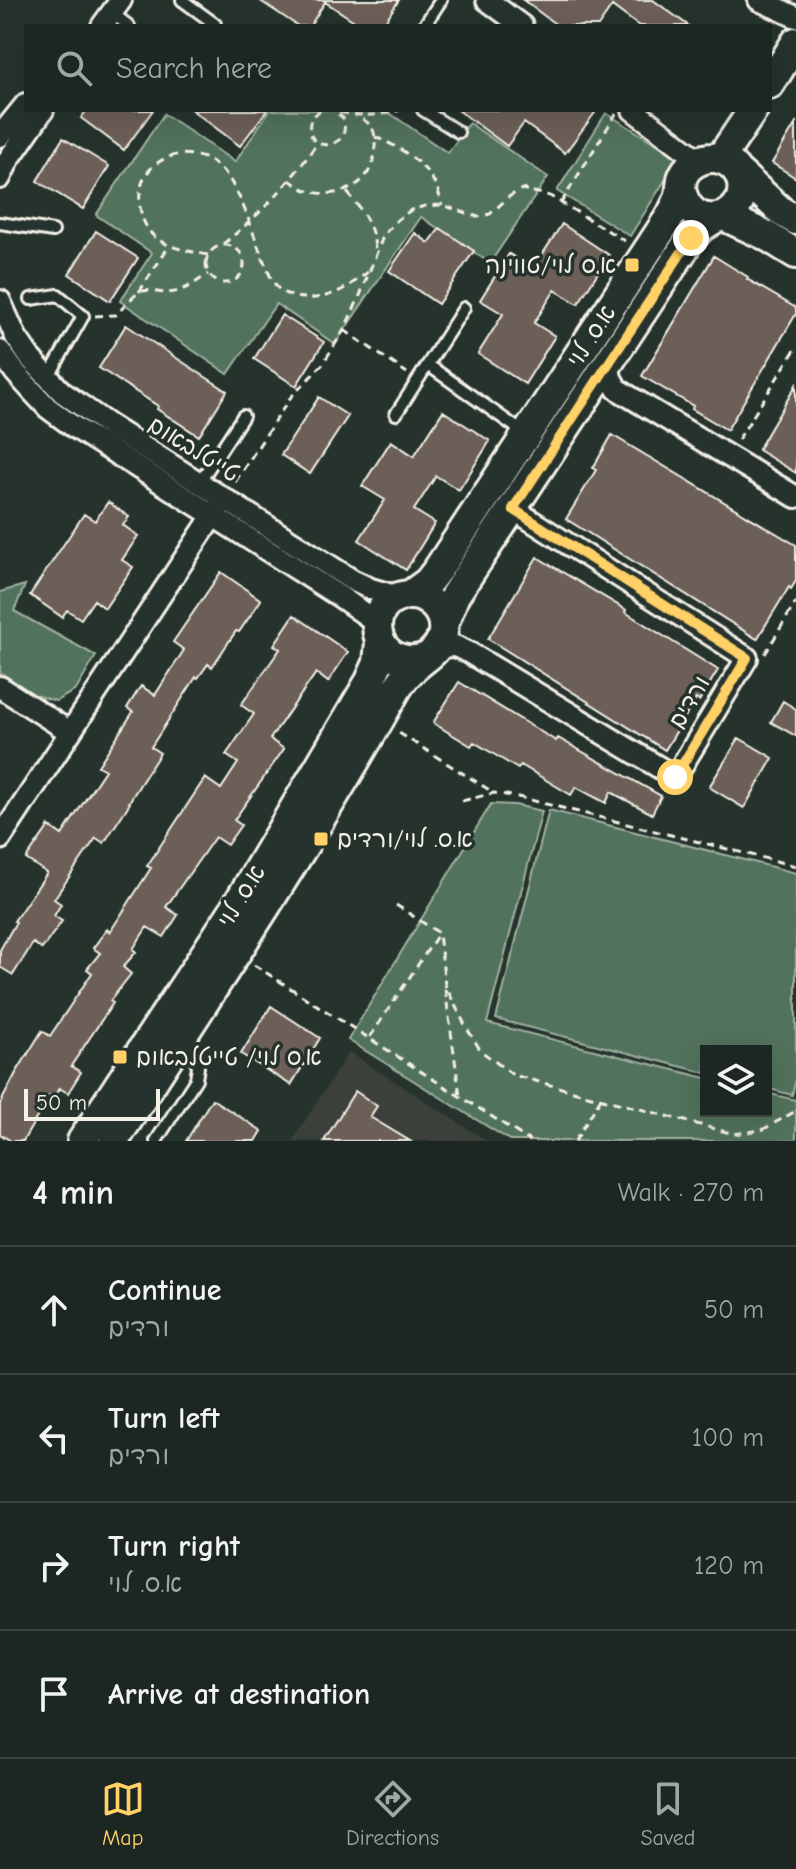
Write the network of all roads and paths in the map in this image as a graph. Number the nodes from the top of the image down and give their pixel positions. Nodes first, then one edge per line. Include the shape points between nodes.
1 (182, 0) edge
2 (441, 0) edge
3 (487, 0) edge
4 (759, 0) edge
5 (796, 17) edge
6 (215, 24) dead end
7 (425, 24) edge
8 (519, 24) edge
9 (796, 42) edge
10 (772, 81) edge
11 (24, 106) edge
12 (42, 112) edge
13 (317, 112) edge
14 (337, 112) edge
15 (342, 112) edge
16 (394, 112) edge
17 (426, 112) edge
18 (617, 112) edge
19 (636, 112) edge
20 (752, 112) edge
21 (356, 116) junction
22 (458, 132) dead end
23 (0, 136) edge
24 (375, 137) junction
25 (317, 143) junction
26 (719, 164) junction
27 (0, 178) edge
28 (290, 180) junction
29 (681, 189) junction
30 (347, 192) junction
31 (561, 203) junction
32 (442, 205) junction
33 (719, 218) junction
34 (796, 220) edge
35 (0, 223) edge
36 (249, 223) junction
37 (53, 231) dead end
38 (223, 244) junction
39 (169, 246) junction
40 (646, 253) junction
41 (375, 254) junction
42 (796, 254) edge
43 (208, 255) junction
44 (369, 271) junction
45 (208, 274) junction
46 (139, 292) junction
47 (31, 299) dead end
48 (0, 301) edge
49 (464, 308) dead end
50 (83, 316) junction
51 (344, 330) junction
52 (796, 348) edge
53 (0, 351) edge
54 (608, 364) junction
55 (428, 365) junction
56 (48, 378) junction
57 (418, 380) junction
58 (396, 414) dead end
59 (243, 416) dead end
60 (527, 434) junction
61 (728, 457) junction
62 (199, 483) junction
63 (796, 497) edge
64 (218, 507) junction
65 (513, 509) junction
66 (404, 596) junction
67 (796, 604) edge
68 (379, 636) junction
69 (436, 643) junction
70 (747, 658) junction
71 (0, 687) edge
72 (379, 721) junction
73 (70, 732) junction
74 (494, 793) junction
75 (462, 801) dead end
76 (0, 839) edge
77 (796, 866) edge
78 (396, 905) dead end
79 (439, 933) junction
80 (235, 953) junction
81 (445, 985) junction
82 (186, 1029) junction
83 (369, 1038) junction
84 (460, 1096) junction
85 (601, 1098) junction
86 (796, 1111) edge
87 (734, 1134) junction
88 (82, 1141) edge
89 (114, 1141) edge
90 (156, 1141) edge
91 (530, 1141) edge
92 (575, 1141) edge
93 (734, 1141) edge

1 - 6 lane
2 - 7 lane
3 - 8 street
4 - 5 street
9 - 10 main road
11 - 23 street
12 - 27 street
13 - 25 path via 309,125
14 - 25 path via 345,124 342,136 329,145
15 - 21 path
16 - 21 path
17 - 22 lane
18 - 31 path
19 - 26 street
20 - 26 main road
21 - 24 path via 371,124
24 - 30 path via 369,172
24 - 32 path via 426,171
25 - 28 path
26 - 29 main road via 686,172
26 - 33 main road via 742,182 742,192 732,211
26 - 34 main road
28 - 30 path via 299,188 327,194
28 - 36 path
29 - 33 main road via 695,214
29 - 40 main road, א.ס. לוי
30 - 41 path via 375,237
31 - 32 path via 522,189 478,217
31 - 40 path
32 - 41 path via 411,210 397,220
33 - 42 main road via 765,235
33 - 54 main road, א.ס. לוי via 691,238
35 - 37 lane
36 - 38 path
36 - 39 path via 217,165 183,153 147,172 141,190 145,226
36 - 44 path via 268,272 280,290 297,298 333,295
38 - 43 path
38 - 45 path via 241,254 242,273 224,284
39 - 43 path
39 - 46 path
40 - 60 main road, א.ס. לוי
41 - 44 path
43 - 45 path
44 - 51 path
45 - 46 path via 176,292
46 - 50 path via 116,315
47 - 50 lane via 58,295
48 - 56 street, טייטלבאום via 16,337
49 - 55 lane
50 - 56 lane
51 - 57 path
51 - 64 path via 322,365 290,398
52 - 61 path
53 - 64 street, טייטלבאום via 48,408 99,444
54 - 61 street via 617,389
54 - 65 main road, א.ס. לוי
55 - 57 lane
55 - 60 lane
56 - 62 street, טייטלבאום via 92,414
57 - 58 lane
59 - 62 lane
60 - 66 main road, א.ס. לוי via 438,569
61 - 63 street
62 - 64 street, טייטלבאום
64 - 66 street, טייטלבאום via 352,580
64 - 68 street, טייטלבאום via 369,617
64 - 73 street
65 - 69 main road, א.ס. לוי via 455,595
65 - 70 street
66 - 68 main road via 382,610
66 - 69 main road via 420,596 436,607 441,615
67 - 70 path via 765,655
68 - 69 main road via 386,651 405,661 417,661
68 - 88 main road, א.ס. לוי via 378,663 370,681 234,910
69 - 70 street, ורדים via 468,652 675,777
69 - 72 main road, א.ס. לוי via 400,684
71 - 73 street
72 - 74 path
72 - 80 main road, א.ס. לוי
73 - 76 street
74 - 75 path
74 - 77 path
78 - 79 path
79 - 81 path
79 - 83 path
80 - 82 main road, א.ס. לוי
80 - 83 path
81 - 84 path
81 - 85 path via 481,1051 513,1075
82 - 89 main road, א.ס. לוי
82 - 90 lane via 198,1067 196,1079
83 - 84 path
84 - 91 path
85 - 87 path
85 - 92 path
86 - 87 path via 762,1130
87 - 93 path

